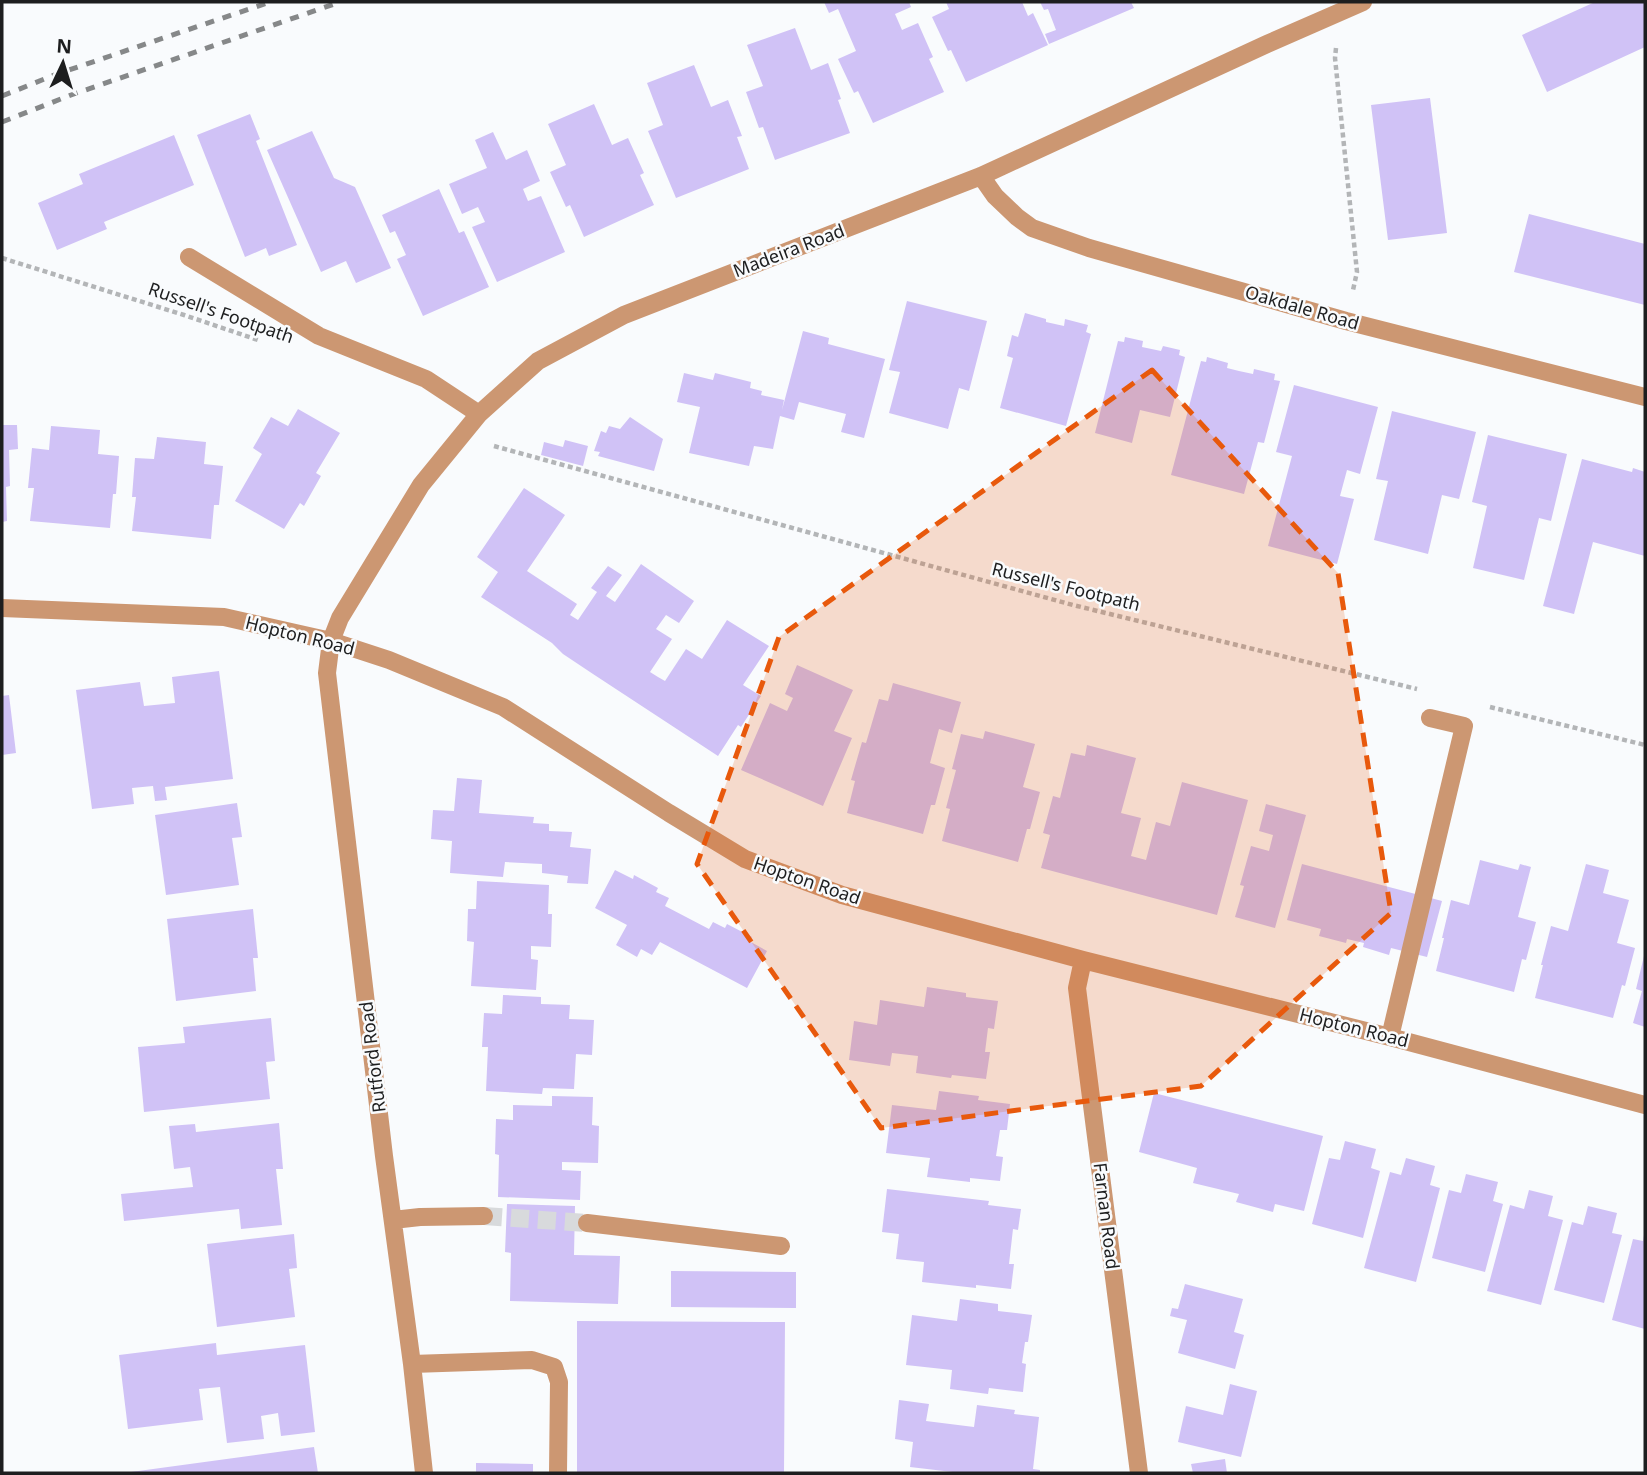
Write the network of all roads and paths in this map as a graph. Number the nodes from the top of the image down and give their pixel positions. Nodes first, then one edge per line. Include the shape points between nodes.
1 (1363, 2) edge
2 (1339, 13) junction
3 (981, 176) junction
4 (189, 257) dead end
5 (2, 258) edge
6 (1346, 321) junction
7 (261, 341) dead end
8 (1645, 397) edge
9 (479, 414) junction
10 (492, 435) dead end
11 (2, 608) edge
12 (331, 641) junction
13 (1428, 692) dead end
14 (1482, 705) dead end
15 (1430, 718) dead end
16 (1645, 745) edge
17 (1083, 960) junction
18 (1390, 1037) junction
19 (1645, 1105) edge
20 (484, 1216) tunnel mouth
21 (393, 1220) junction
22 (587, 1223) tunnel mouth
23 (781, 1246) dead end
24 (412, 1364) junction
25 (424, 1473) edge
26 (558, 1473) edge
27 (1139, 1473) edge

1 - 2 street, Madeira Road
2 - 3 street, Madeira Road
2 - 6 path via 1335,58 1357,272
3 - 6 street, Oakdale Road via 995,196 1032,228
3 - 9 street, Madeira Road via 624,315 538,362
4 - 9 street via 319,336 426,379
5 - 7 path, Russell's Footpath
6 - 8 street, Oakdale Road
9 - 12 street, Madeira Road via 421,485 340,618
10 - 13 path, Russell's Footpath via 493,446 1046,598
11 - 12 street, Hopton Road via 224,617
12 - 17 street, Hopton Road via 503,707 745,859 842,895
12 - 21 street, Rutford Road via 327,673
14 - 16 path
15 - 18 street via 1464,726
17 - 18 street, Hopton Road
17 - 27 street, Farnan Road via 1077,988
18 - 19 street, Hopton Road
20 - 21 street
21 - 24 street, Rutford Road
22 - 23 street
24 - 25 street, Rutford Road
24 - 26 street via 532,1360 554,1367 559,1382

